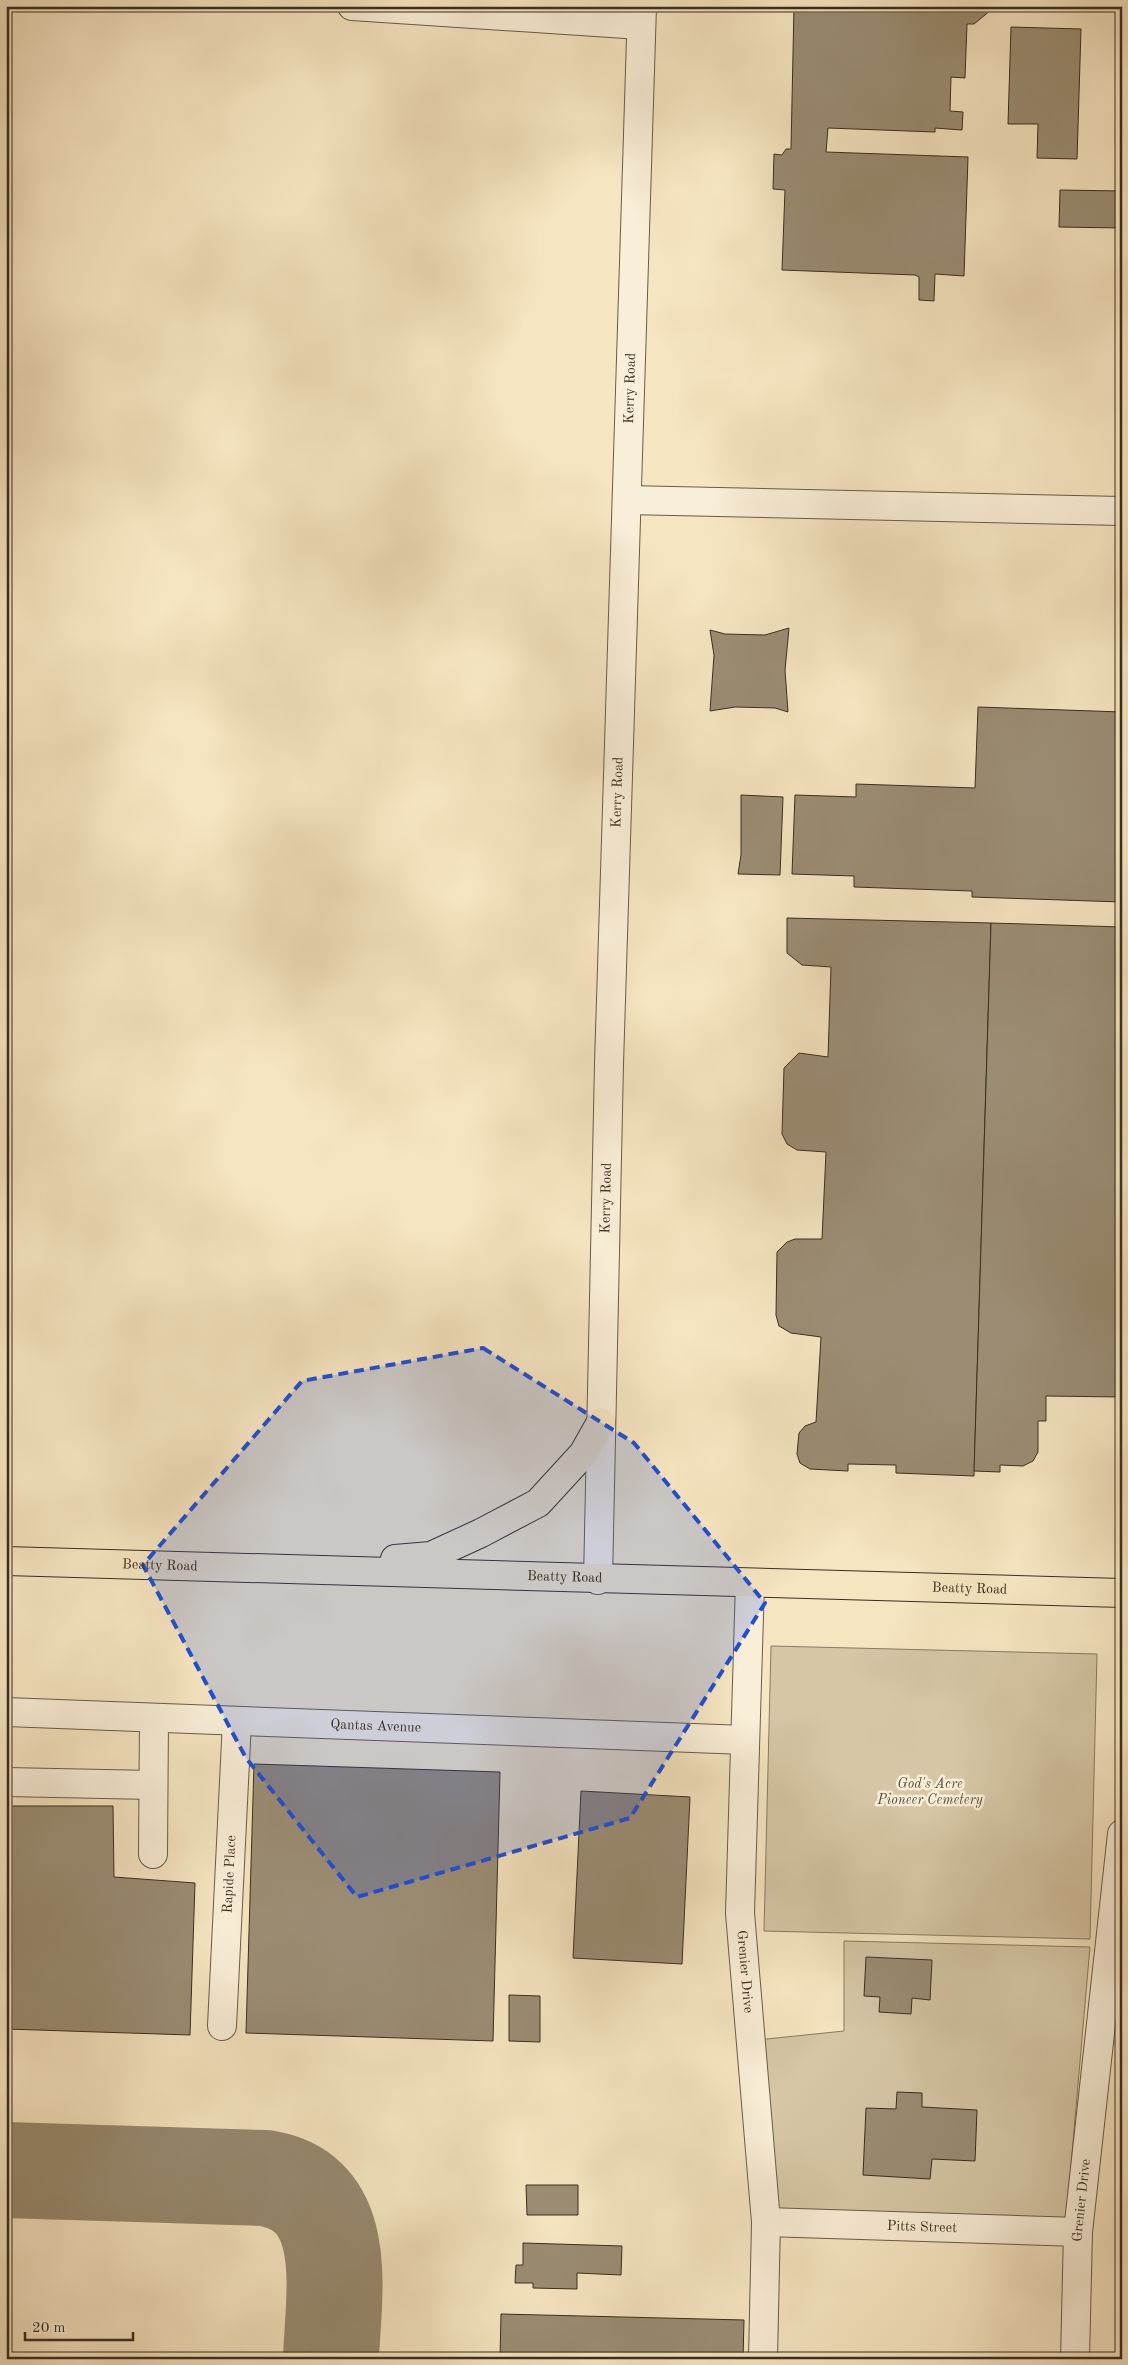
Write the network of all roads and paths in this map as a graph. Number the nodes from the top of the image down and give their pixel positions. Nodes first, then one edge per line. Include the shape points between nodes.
1 (352, 6) edge
2 (642, 16) edge
3 (627, 500) junction
4 (1122, 511) edge
5 (602, 1422) junction
6 (6, 1561) edge
7 (276, 1570) junction
8 (598, 1580) junction
9 (750, 1583) junction
10 (1122, 1593) edge
11 (6, 1712) edge
12 (154, 1718) junction
13 (237, 1720) junction
14 (745, 1740) junction
15 (6, 1782) edge
16 (153, 1784) junction
17 (1122, 1834) edge
18 (153, 1854) dead end
19 (222, 2026) dead end
20 (766, 2222) junction
21 (1078, 2232) junction
22 (763, 2359) edge
23 (1075, 2359) edge

1 - 2 street
2 - 3 street, Kerry Road
3 - 4 street
3 - 5 street, Kerry Road via 609,1064
5 - 7 main road via 583,1454 538,1503 431,1556
5 - 8 street, Kerry Road
6 - 7 main road, Beatty Road
7 - 8 main road, Beatty Road
8 - 9 main road, Beatty Road
9 - 10 main road, Beatty Road
9 - 14 street, Grenier Drive
11 - 12 street, Qantas Avenue
12 - 13 street, Qantas Avenue
12 - 16 street
13 - 14 street, Qantas Avenue
13 - 19 street, Rapide Place
14 - 20 street, Grenier Drive via 740,1913
15 - 16 street
16 - 18 street
17 - 21 street, Grenier Drive
20 - 21 street, Pitts Street
20 - 22 street, Grenier Drive
21 - 23 street, Grenier Drive

